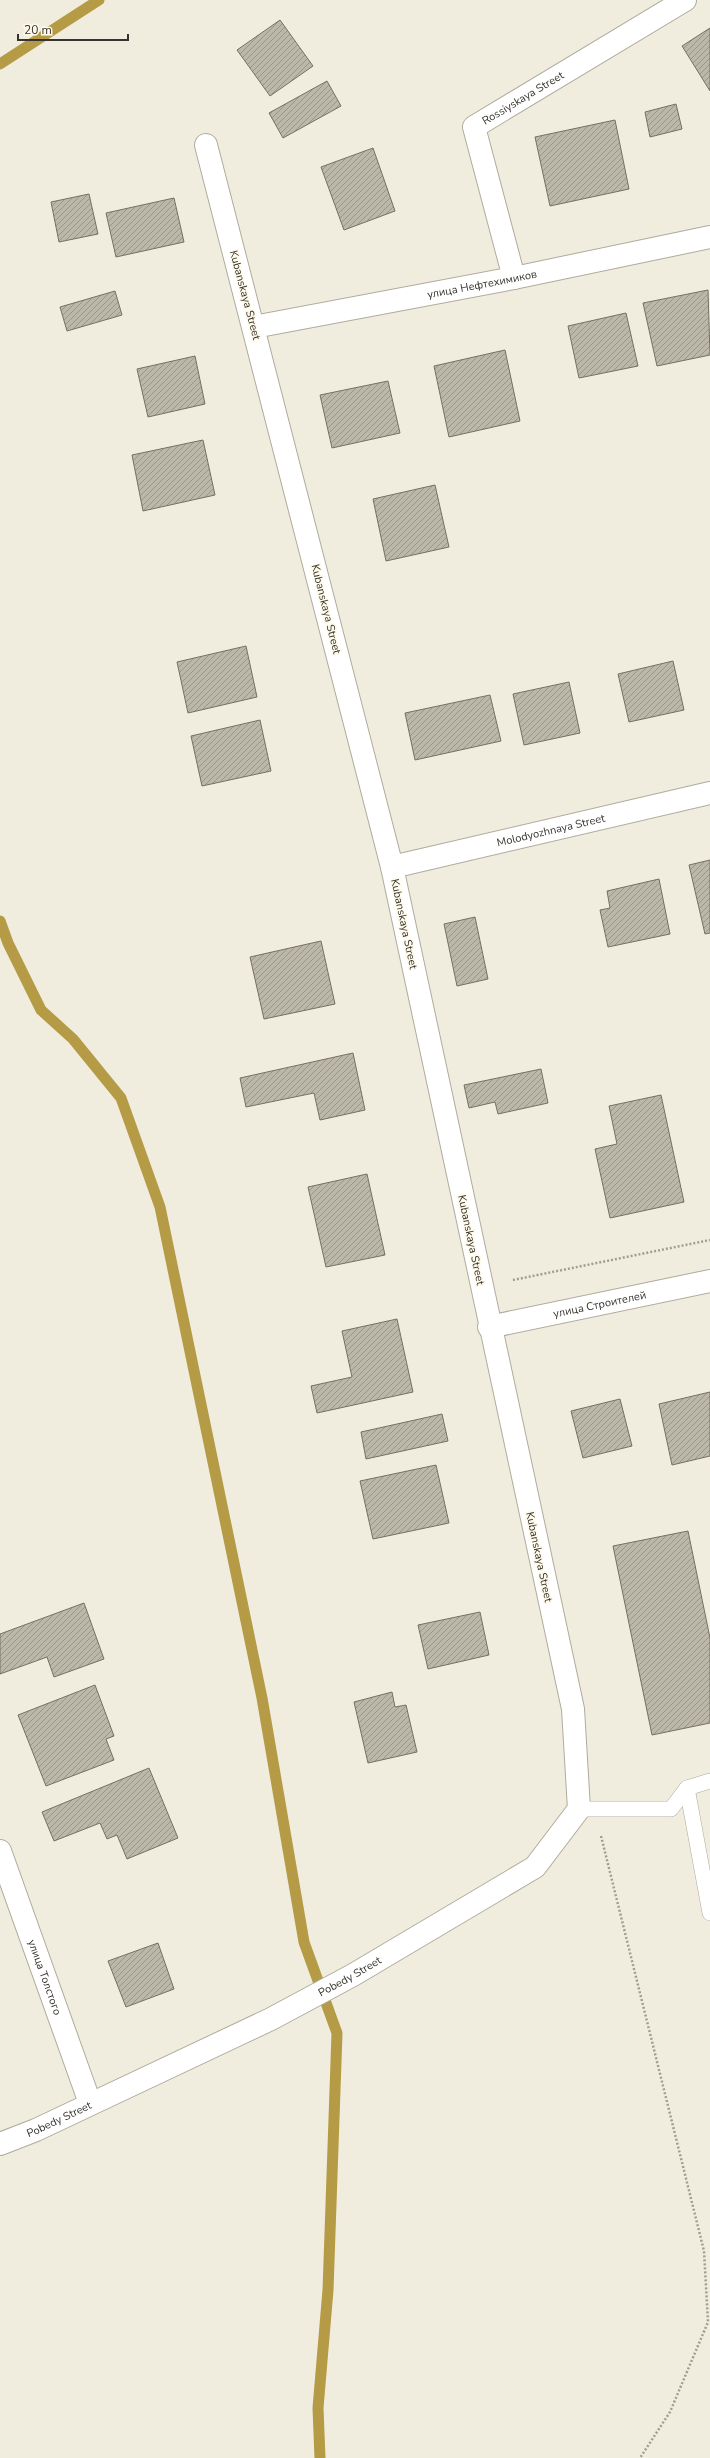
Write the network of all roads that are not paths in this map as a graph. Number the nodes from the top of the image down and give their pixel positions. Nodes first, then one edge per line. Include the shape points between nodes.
1 (685, 0) edge
2 (206, 145) dead end
3 (710, 237) edge
4 (514, 278) junction
5 (254, 327) junction
6 (710, 793) edge
7 (392, 867) junction
8 (710, 1281) edge
9 (489, 1327) junction
10 (710, 1781) edge
11 (687, 1788) junction
12 (587, 1809) junction
13 (0, 1851) edge
14 (710, 1913) edge
15 (90, 2103) junction
16 (0, 2144) edge

1 - 4 street, Rossiyskaya Street via 474,127
2 - 5 street, Kubanskaya Street
3 - 4 street, улица Нефтехимиков
4 - 5 street, улица Нефтехимиков
5 - 7 street, Kubanskaya Street
6 - 7 street, Molodyozhnaya Street
7 - 9 street, Kubanskaya Street
8 - 9 street, улица Строителей
9 - 12 street, Kubanskaya Street via 573,1709
10 - 11 lane
11 - 12 lane via 671,1809
11 - 14 lane
12 - 15 street, Pobedy Street via 535,1867 352,1975 271,2019
13 - 15 street, улица Толстого
15 - 16 street, Pobedy Street via 36,2130

